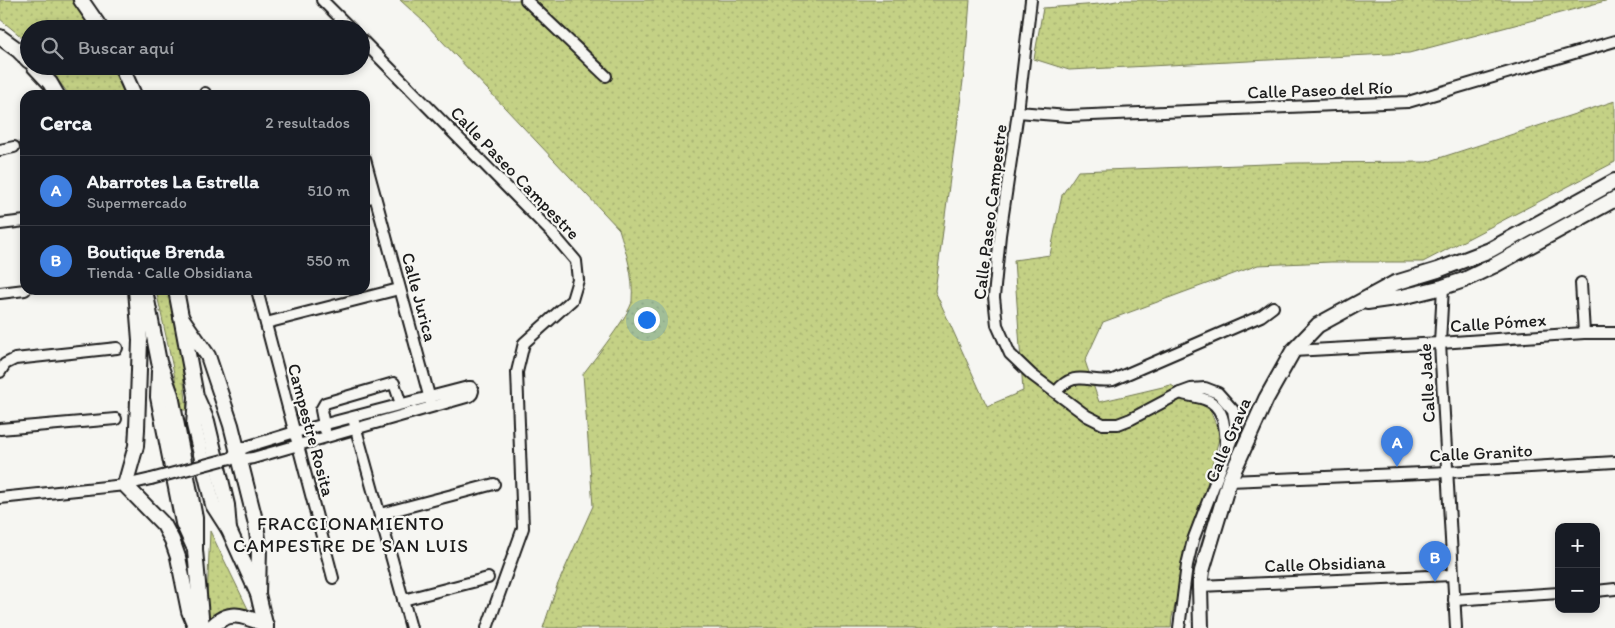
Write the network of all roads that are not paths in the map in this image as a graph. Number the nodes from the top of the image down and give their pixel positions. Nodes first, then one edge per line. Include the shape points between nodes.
1 (81, 0) edge
2 (322, 0) edge
3 (526, 0) edge
4 (1031, 0) edge
5 (95, 20) edge
6 (342, 20) edge
7 (0, 37) edge
8 (1615, 40) edge
9 (370, 48) edge
10 (20, 52) edge
11 (42, 75) edge
12 (125, 75) edge
13 (606, 76) dead end
14 (54, 90) edge
15 (132, 90) edge
16 (1018, 112) junction
17 (14, 147) dead end
18 (0, 150) edge
19 (1615, 181) edge
20 (370, 197) edge
21 (1615, 199) edge
22 (20, 222) edge
23 (0, 224) edge
24 (1581, 283) dead end
25 (1443, 287) junction
26 (399, 289) junction
27 (20, 291) edge
28 (0, 293) edge
29 (136, 295) edge
30 (147, 295) edge
31 (177, 295) edge
32 (258, 295) edge
33 (1356, 304) junction
34 (1273, 307) dead end
35 (182, 317) junction
36 (266, 323) junction
37 (1615, 333) edge
38 (1584, 334) junction
39 (1440, 343) junction
40 (117, 348) dead end
41 (1293, 351) junction
42 (0, 372) edge
43 (1056, 392) junction
44 (430, 402) junction
45 (401, 404) junction
46 (352, 417) junction
47 (116, 419) dead end
48 (324, 424) junction
49 (355, 428) junction
50 (0, 429) edge
51 (295, 432) junction
52 (326, 436) junction
53 (298, 444) junction
54 (233, 457) junction
55 (1615, 462) edge
56 (1448, 472) junction
57 (1229, 480) junction
58 (494, 484) dead end
59 (125, 485) junction
60 (0, 498) edge
61 (380, 514) junction
62 (1452, 575) junction
63 (333, 578) dead end
64 (488, 578) dead end
65 (1200, 586) junction
66 (1615, 590) edge
67 (1600, 591) edge
68 (1555, 593) edge
69 (258, 594) junction
70 (403, 600) junction
71 (1454, 600) junction
72 (266, 626) edge
73 (196, 628) edge
74 (202, 628) edge
75 (211, 628) edge
76 (411, 628) edge
77 (487, 628) edge
78 (1179, 628) edge
79 (1201, 628) edge
80 (1456, 628) edge

1 - 5 main road
2 - 6 street
3 - 13 street
4 - 16 street, Calle Paseo Campestre
7 - 10 main road
8 - 16 street, Calle Paseo del Río via 1408,102 1068,116
9 - 77 street, Calle Paseo Campestre via 576,261 578,280 572,300 524,343 517,372 523,528
11 - 14 main road
12 - 15 main road
16 - 43 street, Calle Paseo Campestre via 1000,234 994,297 996,326 1010,354
17 - 18 street
19 - 33 main road, Calle Grava via 1490,250 1396,283
20 - 26 street, Calle Jurica
21 - 25 main road, Calle Grava via 1493,266
22 - 23 street
24 - 38 street
25 - 33 main road, Calle Grava
25 - 39 street, Calle Jade
26 - 36 street
26 - 44 street, Calle Jurica
27 - 28 street
29 - 59 main road via 140,340 138,429
30 - 74 main road via 159,362 158,397 183,523 195,550
31 - 35 main road
32 - 36 street, Campestre Rosita
33 - 41 main road, Calle Grava via 1318,325
34 - 43 street via 1262,316 1113,380 1072,379
35 - 54 main road via 208,356 231,425
35 - 69 main road via 196,396 194,425 213,505 229,530
36 - 51 street, Campestre Rosita
37 - 38 street, Calle Pómex
38 - 39 street, Calle Pómex
39 - 41 street, Calle Pómex
39 - 56 street, Calle Jade
40 - 42 street via 15,360 5,364
41 - 57 main road, Calle Grava via 1266,399
43 - 78 street, Calle Paseo Campestre via 1103,424 1118,424 1132,419 1192,389 1205,388 1218,393 1233,410 1236,428 1193,540
44 - 45 street
44 - 49 street
45 - 46 street
45 - 48 street via 394,383 325,403 321,410
46 - 48 street
46 - 49 street
47 - 50 street
48 - 51 street
48 - 52 street
49 - 52 street
49 - 61 street
51 - 53 street, Campestre Rosita
51 - 54 street via 250,446
52 - 53 street
53 - 54 street via 253,458
53 - 63 street, Campestre Rosita
54 - 59 street, bridge
54 - 69 main road via 256,524
55 - 56 street, Calle Granito
56 - 57 street, Calle Granito
56 - 62 street, Calle Jade
57 - 65 main road, Calle Grava
58 - 61 street
59 - 60 street
59 - 73 main road via 164,524 172,540 188,610
61 - 70 street
62 - 65 street, Calle Obsidiana
62 - 71 street, Calle Jade
64 - 70 street
65 - 79 main road, Calle Grava
66 - 67 street
68 - 71 street
69 - 72 main road
70 - 76 street
71 - 80 street, Calle Jade
72 - 75 main road via 246,616 236,615 216,622

